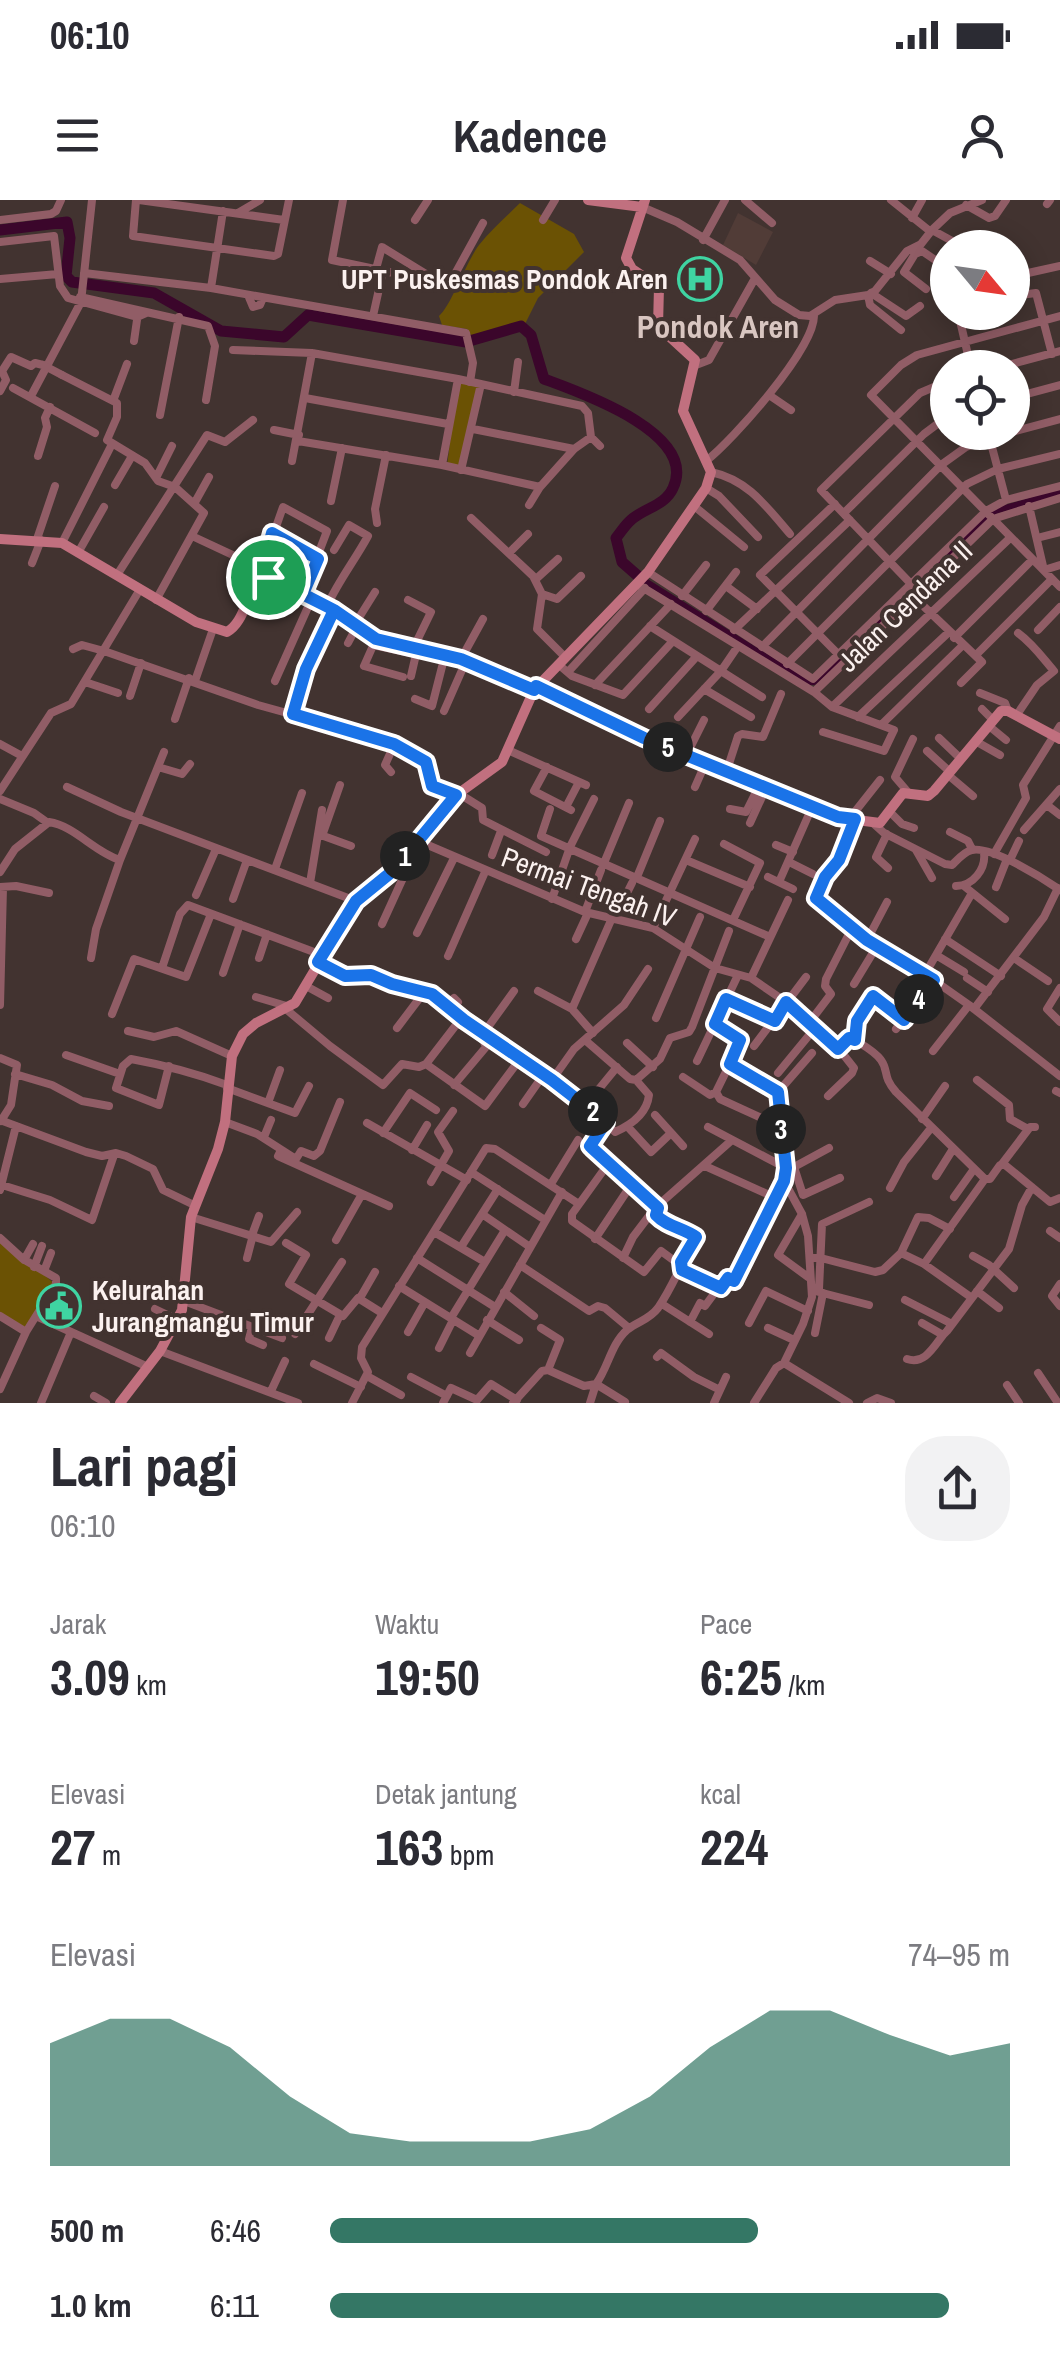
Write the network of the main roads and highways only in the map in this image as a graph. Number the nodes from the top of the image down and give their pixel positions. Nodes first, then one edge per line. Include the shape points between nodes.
1 (588, 200) edge
2 (644, 204) edge
3 (0, 540) edge
4 (535, 688) junction
5 (1058, 733) edge
6 (120, 1403) edge

1 - 2 main road
2 - 4 main road via 626,254 659,287 658,326 696,365 682,407 709,466 706,488 640,585
3 - 4 main road via 62,542 155,600 227,632 270,573 375,642 464,660
4 - 5 main road via 838,817 874,824 906,791 928,796 1001,712
4 - 6 main road via 510,751 455,796 384,880 356,901 306,986 288,1008 249,1028 232,1056 225,1122 193,1211 178,1320

